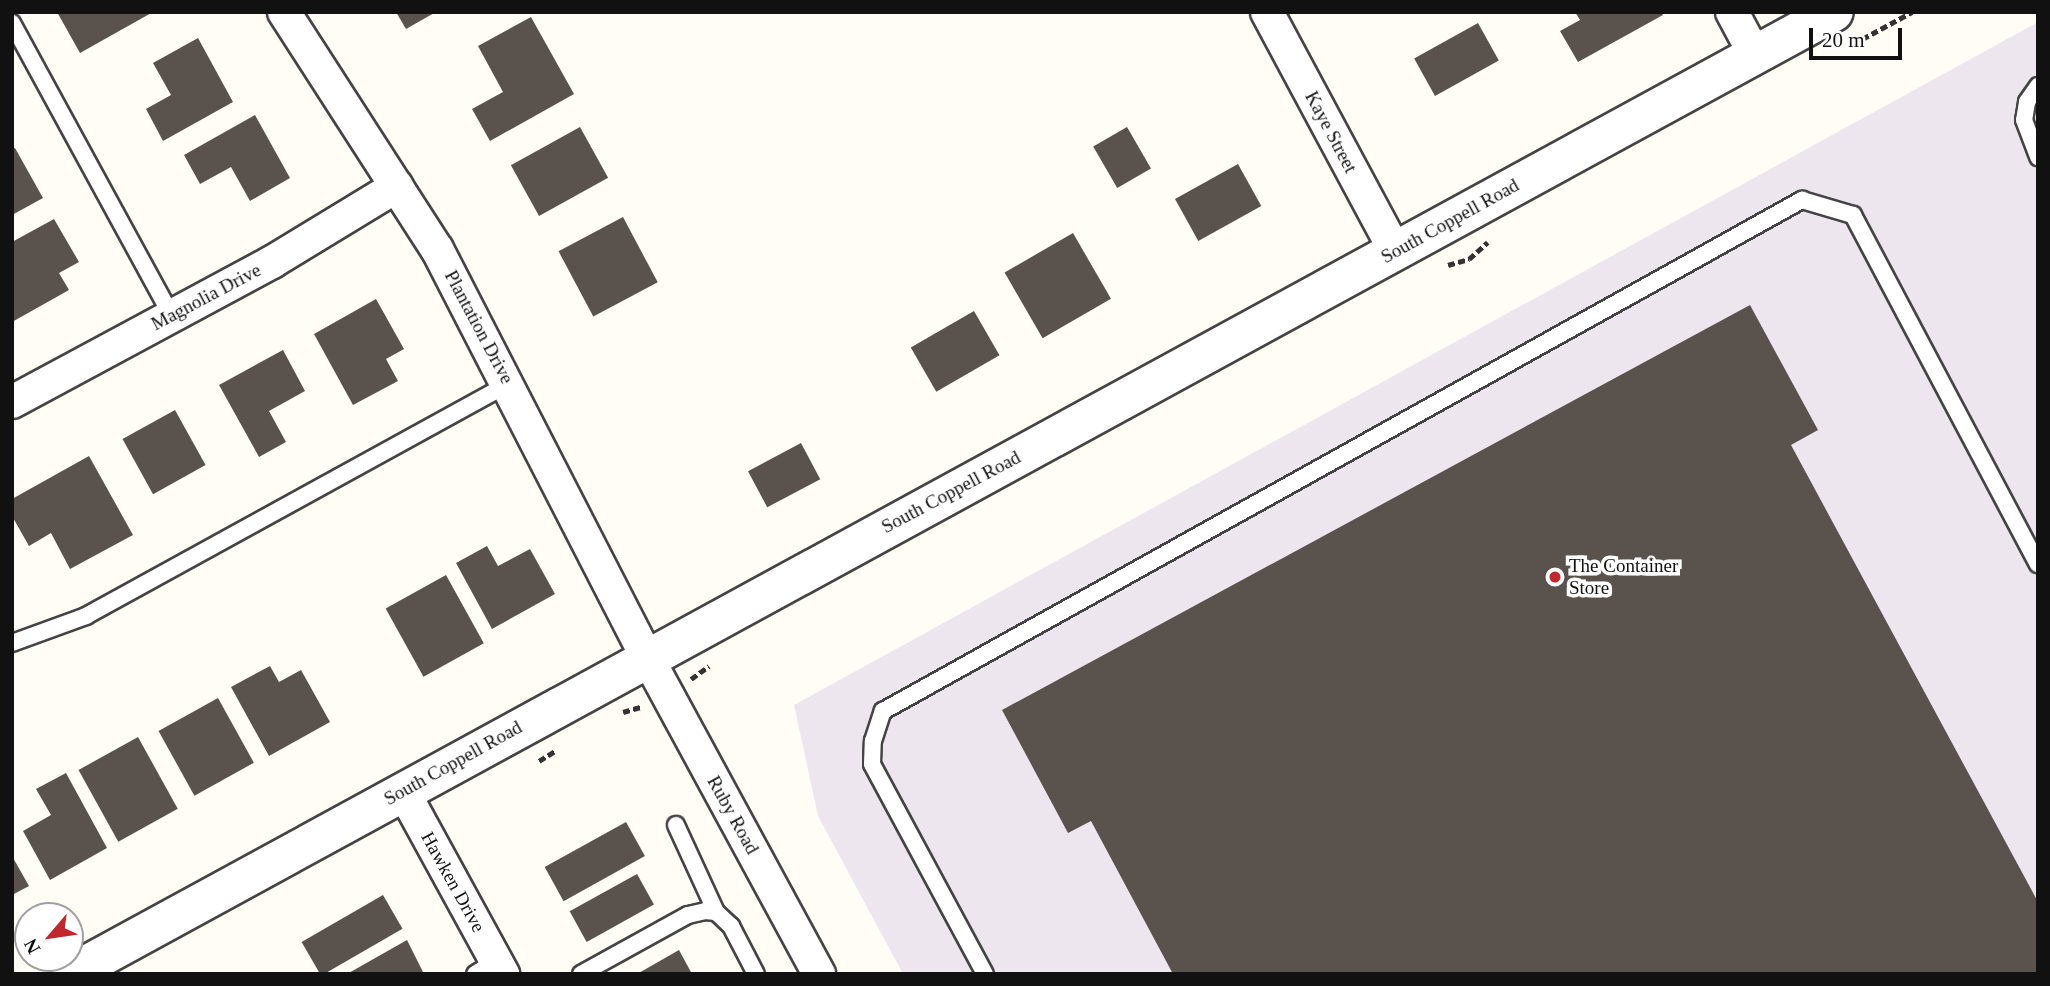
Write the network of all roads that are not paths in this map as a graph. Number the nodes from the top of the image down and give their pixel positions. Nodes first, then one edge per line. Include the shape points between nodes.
1 (284, 12) edge
2 (1267, 12) edge
3 (1732, 12) edge
4 (1834, 12) edge
5 (12, 23) edge
6 (1755, 55) junction
7 (2038, 86) edge
8 (2038, 157) edge
9 (397, 186) junction
10 (1395, 251) junction
11 (171, 315) junction
12 (509, 383) junction
13 (12, 402) edge
14 (2038, 564) edge
15 (12, 643) edge
16 (647, 657) junction
17 (403, 791) junction
18 (676, 825) dead end
19 (716, 912) junction
20 (491, 970) edge
21 (70, 974) edge
22 (581, 974) edge
23 (757, 974) edge
24 (819, 974) edge
25 (985, 974) edge

1 - 9 street, Plantation Drive
2 - 10 street, Kaye Street
3 - 6 street
4 - 6 street, South Coppell Road
5 - 11 lane
6 - 10 street, South Coppell Road
7 - 8 lane via 2027,103 2024,120
9 - 11 street, Magnolia Drive via 272,262
9 - 12 street, Plantation Drive via 437,249
10 - 16 street, South Coppell Road
11 - 13 street, Magnolia Drive via 48,387
12 - 15 lane via 86,616
12 - 16 street, Plantation Drive
14 - 25 lane via 1853,215 1802,200 883,711 873,741 872,764
16 - 17 street, South Coppell Road
16 - 24 street, Ruby Road
17 - 20 street, Hawken Drive
17 - 21 street, South Coppell Road
18 - 19 lane
19 - 22 lane via 688,915
19 - 23 lane via 731,926

